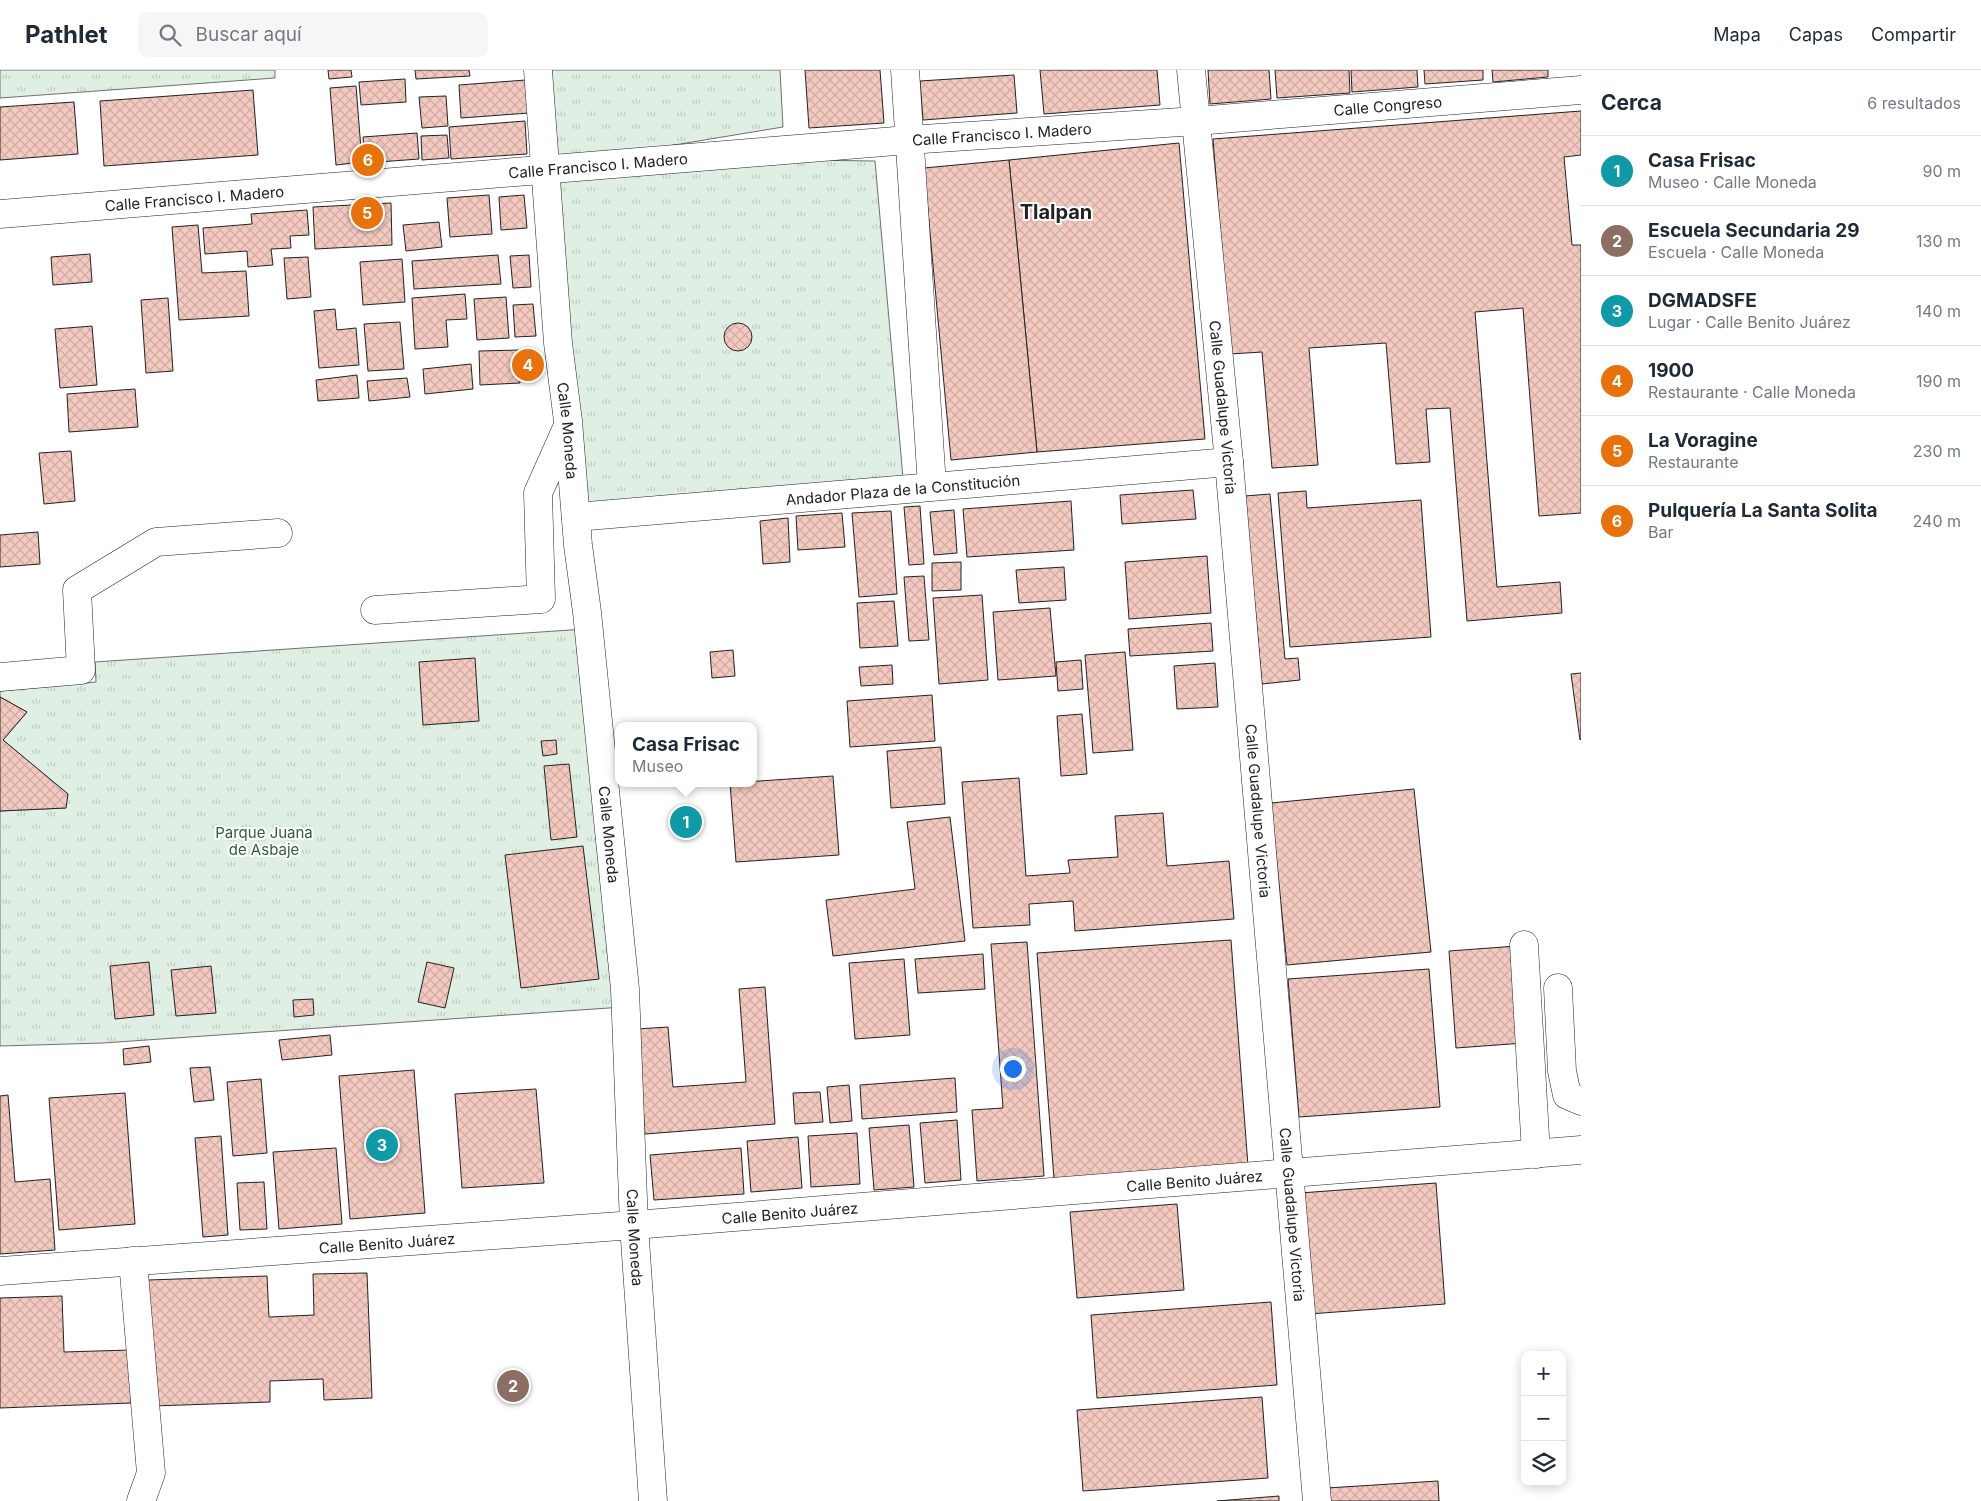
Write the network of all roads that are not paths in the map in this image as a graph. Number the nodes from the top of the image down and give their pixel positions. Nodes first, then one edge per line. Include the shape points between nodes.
1 (538, 70) edge
2 (905, 70) edge
3 (1192, 70) edge
4 (1581, 90) edge
5 (1196, 121) junction
6 (908, 140) junction
7 (545, 169) junction
8 (0, 214) edge
9 (568, 424) junction
10 (1230, 462) junction
11 (932, 486) junction
12 (576, 517) junction
13 (278, 533) dead end
14 (375, 610) dead end
15 (0, 677) edge
16 (1524, 945) dead end
17 (1570, 986) edge
18 (1527, 992) junction
19 (1581, 1101) edge
20 (1581, 1150) edge
21 (1536, 1154) junction
22 (1290, 1172) junction
23 (634, 1225) junction
24 (133, 1261) junction
25 (0, 1271) edge
26 (141, 1501) edge
27 (653, 1501) edge
28 (1317, 1501) edge

1 - 7 street, Calle Moneda
2 - 6 street
3 - 5 street, Calle Guadalupe Victoria
4 - 5 street, Calle Congreso
5 - 6 street, Calle Francisco I. Madero
5 - 10 street, Calle Guadalupe Victoria
6 - 7 street, Calle Francisco I. Madero
6 - 11 street
7 - 8 street, Calle Francisco I. Madero
7 - 9 street, Calle Moneda via 558,343
9 - 12 street, Calle Moneda
9 - 14 street via 538,493 541,599
10 - 11 street, Andador Plaza de la Constitución
10 - 22 street, Calle Guadalupe Victoria
11 - 12 street, Andador Plaza de la Constitución
12 - 23 street, Calle Moneda via 625,989
13 - 15 street via 156,542 77,590 81,670
16 - 18 street
17 - 18 street
17 - 19 street via 1562,1071 1567,1095
18 - 21 street
20 - 21 street, Calle Benito Juárez
21 - 22 street, Calle Benito Juárez
22 - 23 street, Calle Benito Juárez
22 - 28 street, Calle Guadalupe Victoria
23 - 24 street, Calle Benito Juárez
23 - 27 street, Calle Moneda
24 - 25 street, Calle Benito Juárez
24 - 26 street via 151,1473

